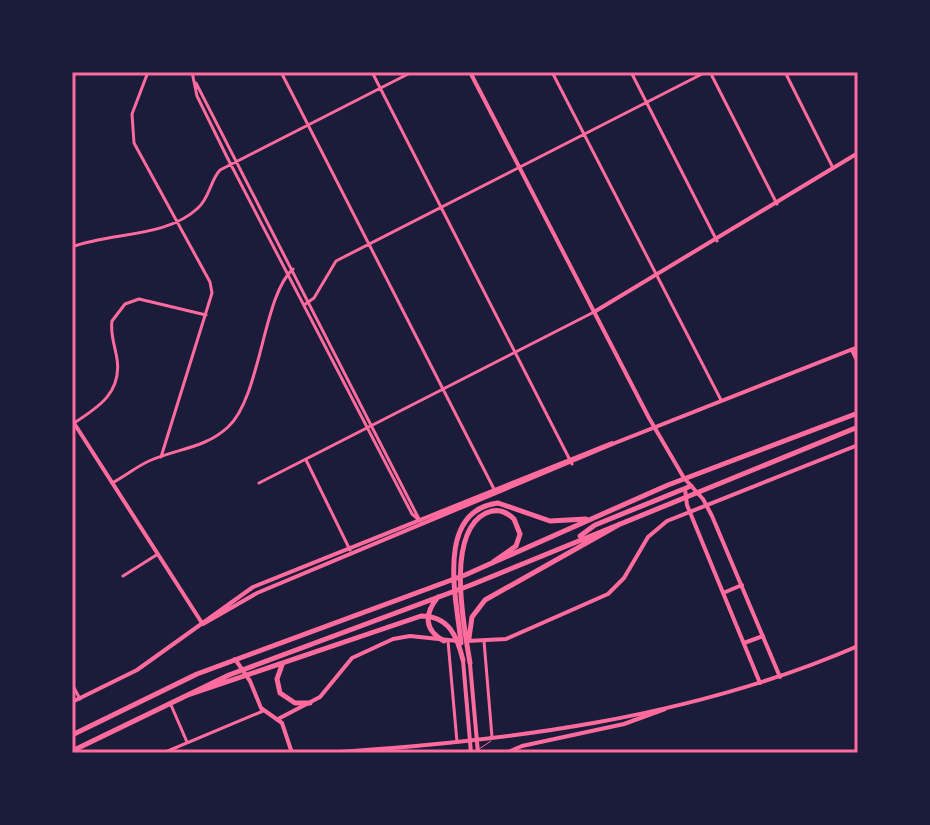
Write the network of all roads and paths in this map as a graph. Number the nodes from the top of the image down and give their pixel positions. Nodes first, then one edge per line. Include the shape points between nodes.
1 (148, 72) edge
2 (192, 72) edge
3 (199, 72) edge
4 (281, 72) edge
5 (372, 72) edge
6 (412, 72) edge
7 (470, 72) edge
8 (552, 72) edge
9 (631, 72) edge
10 (708, 72) edge
11 (785, 72) edge
12 (193, 79) junction
13 (380, 88) junction
14 (647, 102) junction
15 (308, 125) junction
16 (584, 134) junction
17 (858, 153) edge
18 (238, 161) junction
19 (230, 165) junction
20 (520, 167) junction
21 (833, 168) junction
22 (777, 204) junction
23 (441, 208) junction
24 (176, 222) junction
25 (717, 241) junction
26 (369, 244) junction
27 (72, 247) edge
28 (293, 269) junction
29 (288, 274) junction
30 (658, 276) junction
31 (309, 301) junction
32 (304, 305) junction
33 (594, 312) junction
34 (206, 315) junction
35 (858, 347) edge
36 (852, 350) junction
37 (514, 352) junction
38 (858, 362) edge
39 (443, 389) junction
40 (721, 400) junction
41 (858, 413) edge
42 (74, 425) edge
43 (373, 425) junction
44 (654, 427) junction
45 (858, 427) edge
46 (367, 428) junction
47 (858, 445) edge
48 (161, 457) junction
49 (305, 459) junction
50 (571, 461) junction
51 (684, 478) junction
52 (112, 483) junction
53 (259, 483) dead end
54 (495, 490) junction
55 (689, 490) junction
56 (707, 506) junction
57 (690, 512) junction
58 (635, 516) junction
59 (593, 518) junction
60 (420, 522) junction
61 (572, 542) junction
62 (458, 547) junction
63 (351, 551) junction
64 (158, 554) junction
65 (485, 567) junction
66 (123, 576) dead end
67 (742, 585) junction
68 (723, 593) junction
69 (438, 597) junction
70 (203, 624) junction
71 (763, 636) junction
72 (446, 641) junction
73 (484, 641) junction
74 (744, 643) junction
75 (858, 646) edge
76 (235, 659) junction
77 (463, 660) junction
78 (284, 663) junction
79 (470, 663) junction
80 (242, 669) junction
81 (247, 677) junction
82 (780, 677) junction
83 (760, 683) junction
84 (72, 684) edge
85 (179, 697) junction
86 (80, 699) junction
87 (170, 701) junction
88 (72, 702) edge
89 (310, 703) junction
90 (665, 709) junction
91 (264, 711) junction
92 (278, 719) junction
93 (72, 735) edge
94 (492, 739) junction
95 (457, 742) junction
96 (187, 743) junction
97 (72, 751) edge
98 (163, 753) edge
99 (292, 753) edge
100 (321, 753) edge
101 (440, 753) edge
102 (471, 753) edge
103 (478, 753) edge
104 (506, 753) edge

1 - 24 street via 131,129
2 - 12 street
3 - 12 street
4 - 15 street
5 - 13 street
6 - 13 street
7 - 20 street
8 - 16 street
9 - 14 street
10 - 14 street
10 - 22 street
11 - 21 street
12 - 18 street
12 - 19 street
13 - 15 street
13 - 23 street
14 - 16 street
14 - 25 street
15 - 18 street
15 - 26 street
16 - 20 street
16 - 30 street
17 - 21 street
18 - 19 street
18 - 28 street
19 - 24 street via 215,176 196,210
19 - 29 street
20 - 23 street
20 - 33 street
21 - 22 street
22 - 25 street
23 - 26 street
23 - 37 street
24 - 27 street
24 - 34 street via 210,282
25 - 30 street
26 - 31 street via 330,267
26 - 39 street
28 - 29 street
28 - 31 street
29 - 32 street
29 - 48 street via 240,411 215,437
30 - 33 street
30 - 40 street
31 - 32 street
31 - 43 street
32 - 46 street
33 - 37 street
33 - 44 street
34 - 42 street via 139,299 125,304 112,321 118,371 111,394
34 - 48 street
35 - 36 street
36 - 38 street
36 - 40 street
37 - 39 street
37 - 50 street
39 - 43 street
39 - 54 street
40 - 44 street
41 - 51 highway
42 - 52 street
43 - 46 street
43 - 60 street
44 - 50 street
44 - 51 street
45 - 55 highway
46 - 49 street
46 - 60 street
47 - 56 street
48 - 52 street
49 - 53 street
49 - 63 street
50 - 54 street
51 - 55 street
51 - 59 highway
52 - 64 street
54 - 60 street
55 - 56 street
55 - 57 street
55 - 58 highway
55 - 61 highway via 595,525
56 - 57 street
56 - 67 street
57 - 68 street
57 - 73 street via 654,530 608,594 508,638
58 - 61 highway
58 - 79 highway via 478,606 470,621
59 - 62 highway via 550,521 507,505 489,505 467,519
59 - 65 highway
60 - 63 street
61 - 69 highway
62 - 65 highway via 482,515 511,515 520,530 517,543
62 - 77 highway
62 - 79 highway
63 - 70 street via 249,589
64 - 66 street
64 - 70 street
65 - 76 highway
67 - 68 street
67 - 71 street
68 - 74 street
69 - 72 highway via 427,620 434,634
69 - 80 highway
70 - 86 street via 128,676
71 - 74 street
71 - 82 street
72 - 73 street
72 - 89 street via 403,637 363,652
72 - 95 street
73 - 94 street
74 - 83 street
75 - 82 street
76 - 80 street
76 - 93 highway
77 - 78 highway via 451,627 429,616
77 - 102 street
78 - 81 highway
78 - 89 highway via 277,676 280,693 295,703
79 - 103 street
80 - 81 street
80 - 85 highway
81 - 85 highway
81 - 91 street
82 - 83 street
83 - 90 street
84 - 86 street
85 - 87 highway
86 - 88 street
87 - 96 street
87 - 97 highway
89 - 92 street
90 - 94 street
90 - 104 street
91 - 92 street
91 - 96 street
92 - 99 street
94 - 95 street
94 - 101 lane via 480,749
95 - 100 street
96 - 98 street

